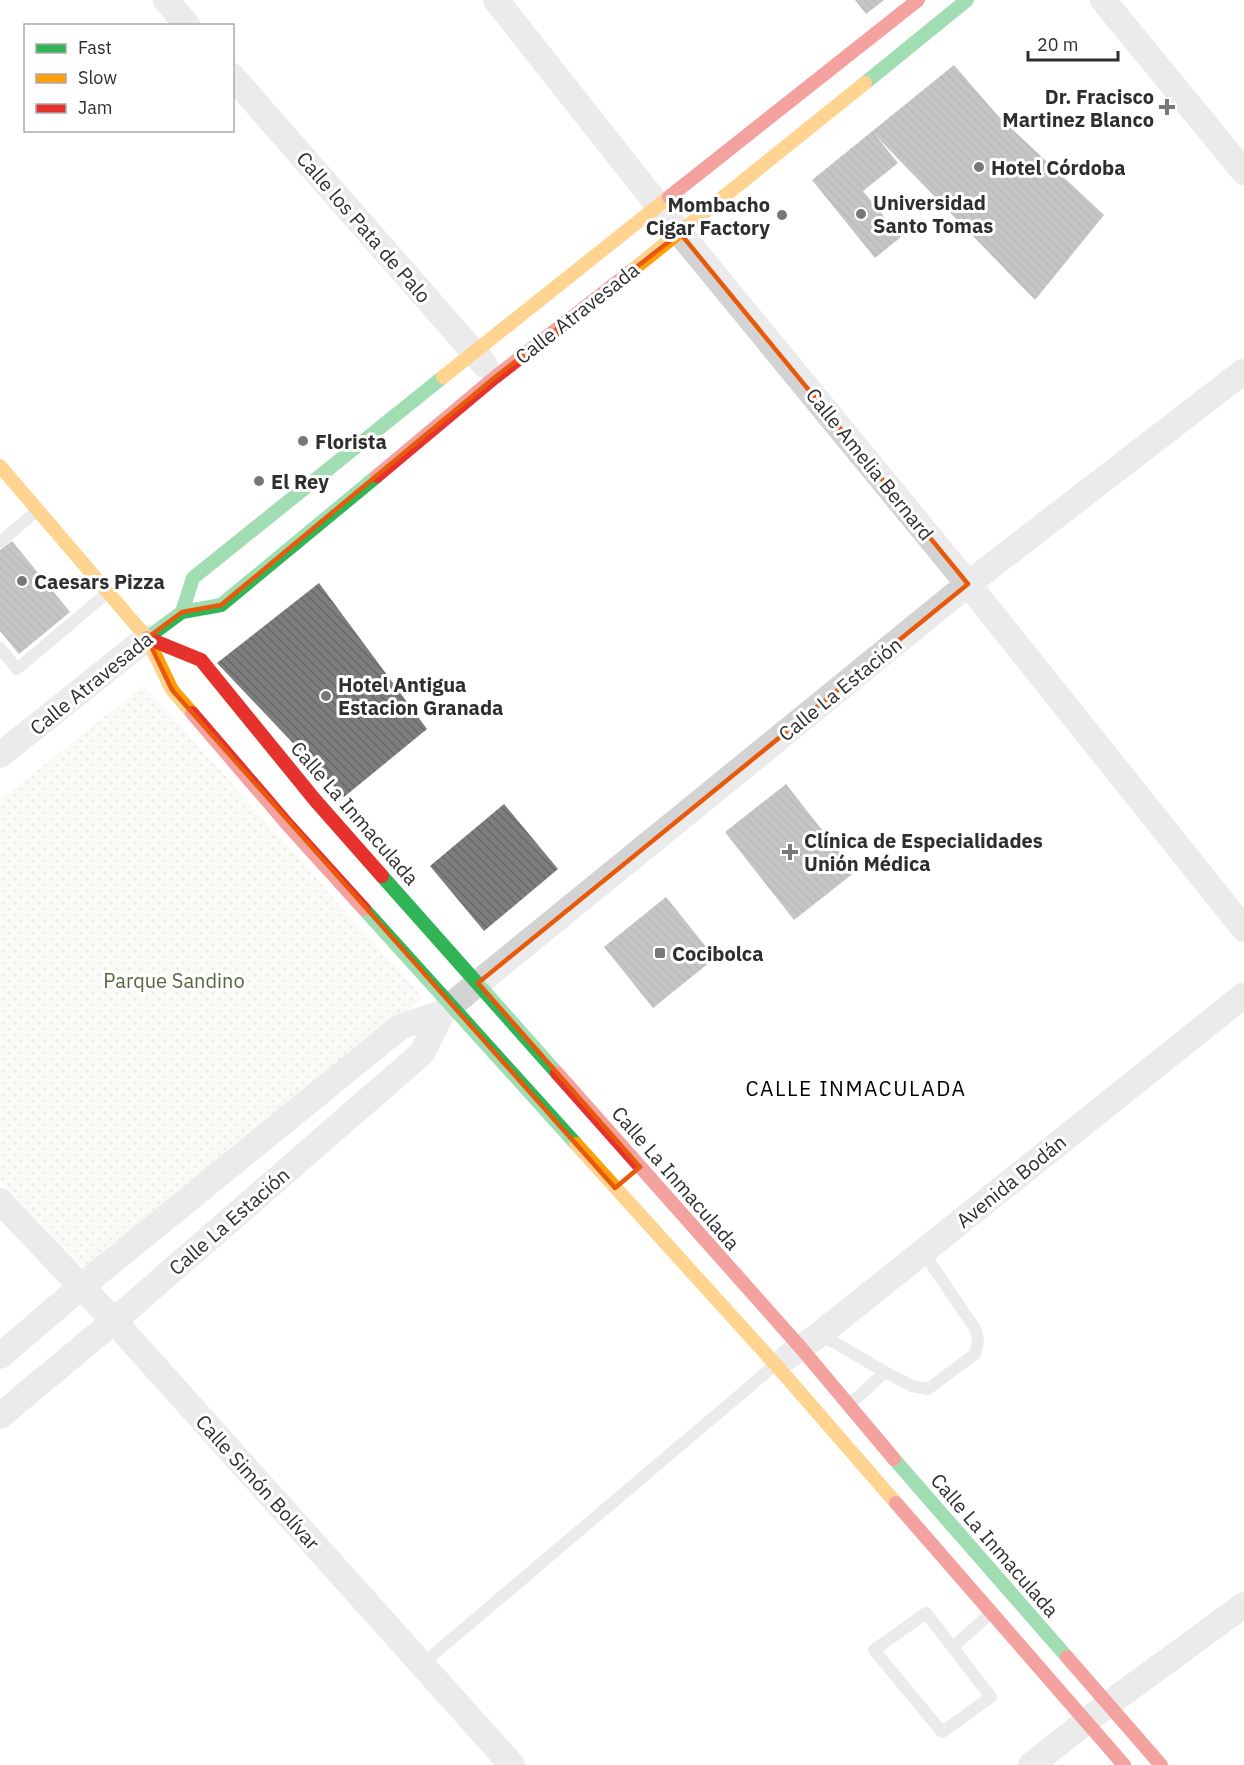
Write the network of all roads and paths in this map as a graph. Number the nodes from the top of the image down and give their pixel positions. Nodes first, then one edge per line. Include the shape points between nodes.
1 (166, 0) edge
2 (496, 0) edge
3 (918, 0) edge
4 (967, 0) edge
5 (1103, 0) edge
6 (186, 24) edge
7 (856, 70) junction
8 (234, 78) edge
9 (1244, 172) edge
10 (659, 206) junction
11 (680, 233) junction
12 (474, 352) junction
13 (1244, 371) edge
14 (494, 378) junction
15 (0, 466) edge
16 (315, 479) junction
17 (332, 501) junction
18 (38, 510) junction
19 (0, 542) edge
20 (968, 585) junction
21 (108, 592) junction
22 (182, 612) junction
23 (147, 638) junction
24 (0, 648) edge
25 (0, 755) edge
26 (1244, 929) edge
27 (478, 983) junction
28 (1244, 995) edge
29 (446, 1010) junction
30 (627, 1177) junction
31 (0, 1201) edge
32 (923, 1252) junction
33 (82, 1286) junction
34 (114, 1321) junction
35 (810, 1341) junction
36 (0, 1356) edge
37 (776, 1365) junction
38 (885, 1372) junction
39 (848, 1406) junction
40 (0, 1416) edge
41 (1002, 1604) junction
42 (1244, 1605) edge
43 (954, 1646) junction
44 (421, 1665) junction
45 (1107, 1705) junction
46 (1086, 1721) junction
47 (512, 1765) edge
48 (1031, 1765) edge
49 (1124, 1765) edge
50 (1161, 1765) edge

1 - 6 street
2 - 10 street, Calle Amelia Bernard
3 - 7 main road, Calle Atravesada
4 - 7 main road, Calle Atravesada
5 - 9 street
7 - 10 main road, Calle Atravesada
7 - 11 main road, Calle Atravesada
8 - 12 street, Calle los Pata de Palo
10 - 11 street, Calle Amelia Bernard
10 - 12 main road, Calle Atravesada
11 - 14 main road, Calle Atravesada
11 - 20 street, Calle Amelia Bernard
12 - 14 street, Calle los Pata de Palo
12 - 16 main road, Calle Atravesada
13 - 20 street, Calle La Estación
14 - 17 main road, Calle Atravesada
15 - 18 main road, Calle La Inmaculada
16 - 17 main road
16 - 22 main road, Calle Atravesada via 193,578
17 - 22 main road, Calle Atravesada via 221,605
18 - 19 lane
18 - 21 main road, Calle La Inmaculada
20 - 26 street, Calle Amelia Bernard
20 - 27 street, Calle La Estación
21 - 23 main road, Calle La Inmaculada
21 - 24 lane via 17,669
22 - 23 main road, Calle Atravesada
23 - 25 street, Calle Atravesada
23 - 27 main road, Calle La Inmaculada via 201,660 311,803
23 - 29 main road, Calle La Inmaculada via 172,690 291,821
27 - 29 street, Calle La Estación
27 - 30 main road, Calle La Inmaculada
28 - 32 street, Avenida Bodán
29 - 30 main road, Calle La Inmaculada
29 - 33 street, Calle La Estación via 400,1027
29 - 34 street, Calle La Estación via 422,1053
30 - 35 main road, Calle La Inmaculada
30 - 37 main road, Calle La Inmaculada
31 - 33 street, Calle Simón Bolívar
32 - 35 street, Avenida Bodán
32 - 38 lane via 976,1330 975,1354 928,1389 912,1386
33 - 34 street, Calle Simón Bolívar
33 - 36 street, Calle La Estación
34 - 40 street, Calle La Estación
34 - 44 street, Calle Simón Bolívar
35 - 37 street, Avenida Bodán
35 - 38 lane
35 - 39 main road, Calle La Inmaculada
37 - 41 main road, Calle La Inmaculada
37 - 44 lane
38 - 39 lane
39 - 41 main road, Calle La Inmaculada
41 - 43 lane
41 - 45 main road, Calle La Inmaculada
41 - 46 main road, Calle La Inmaculada
42 - 45 street
43 - 43 lane via 992,1697 942,1732 874,1650 926,1613
44 - 47 street, Calle Simón Bolívar
45 - 46 street
45 - 50 main road, Calle La Inmaculada
46 - 48 street
46 - 49 main road, Calle La Inmaculada

